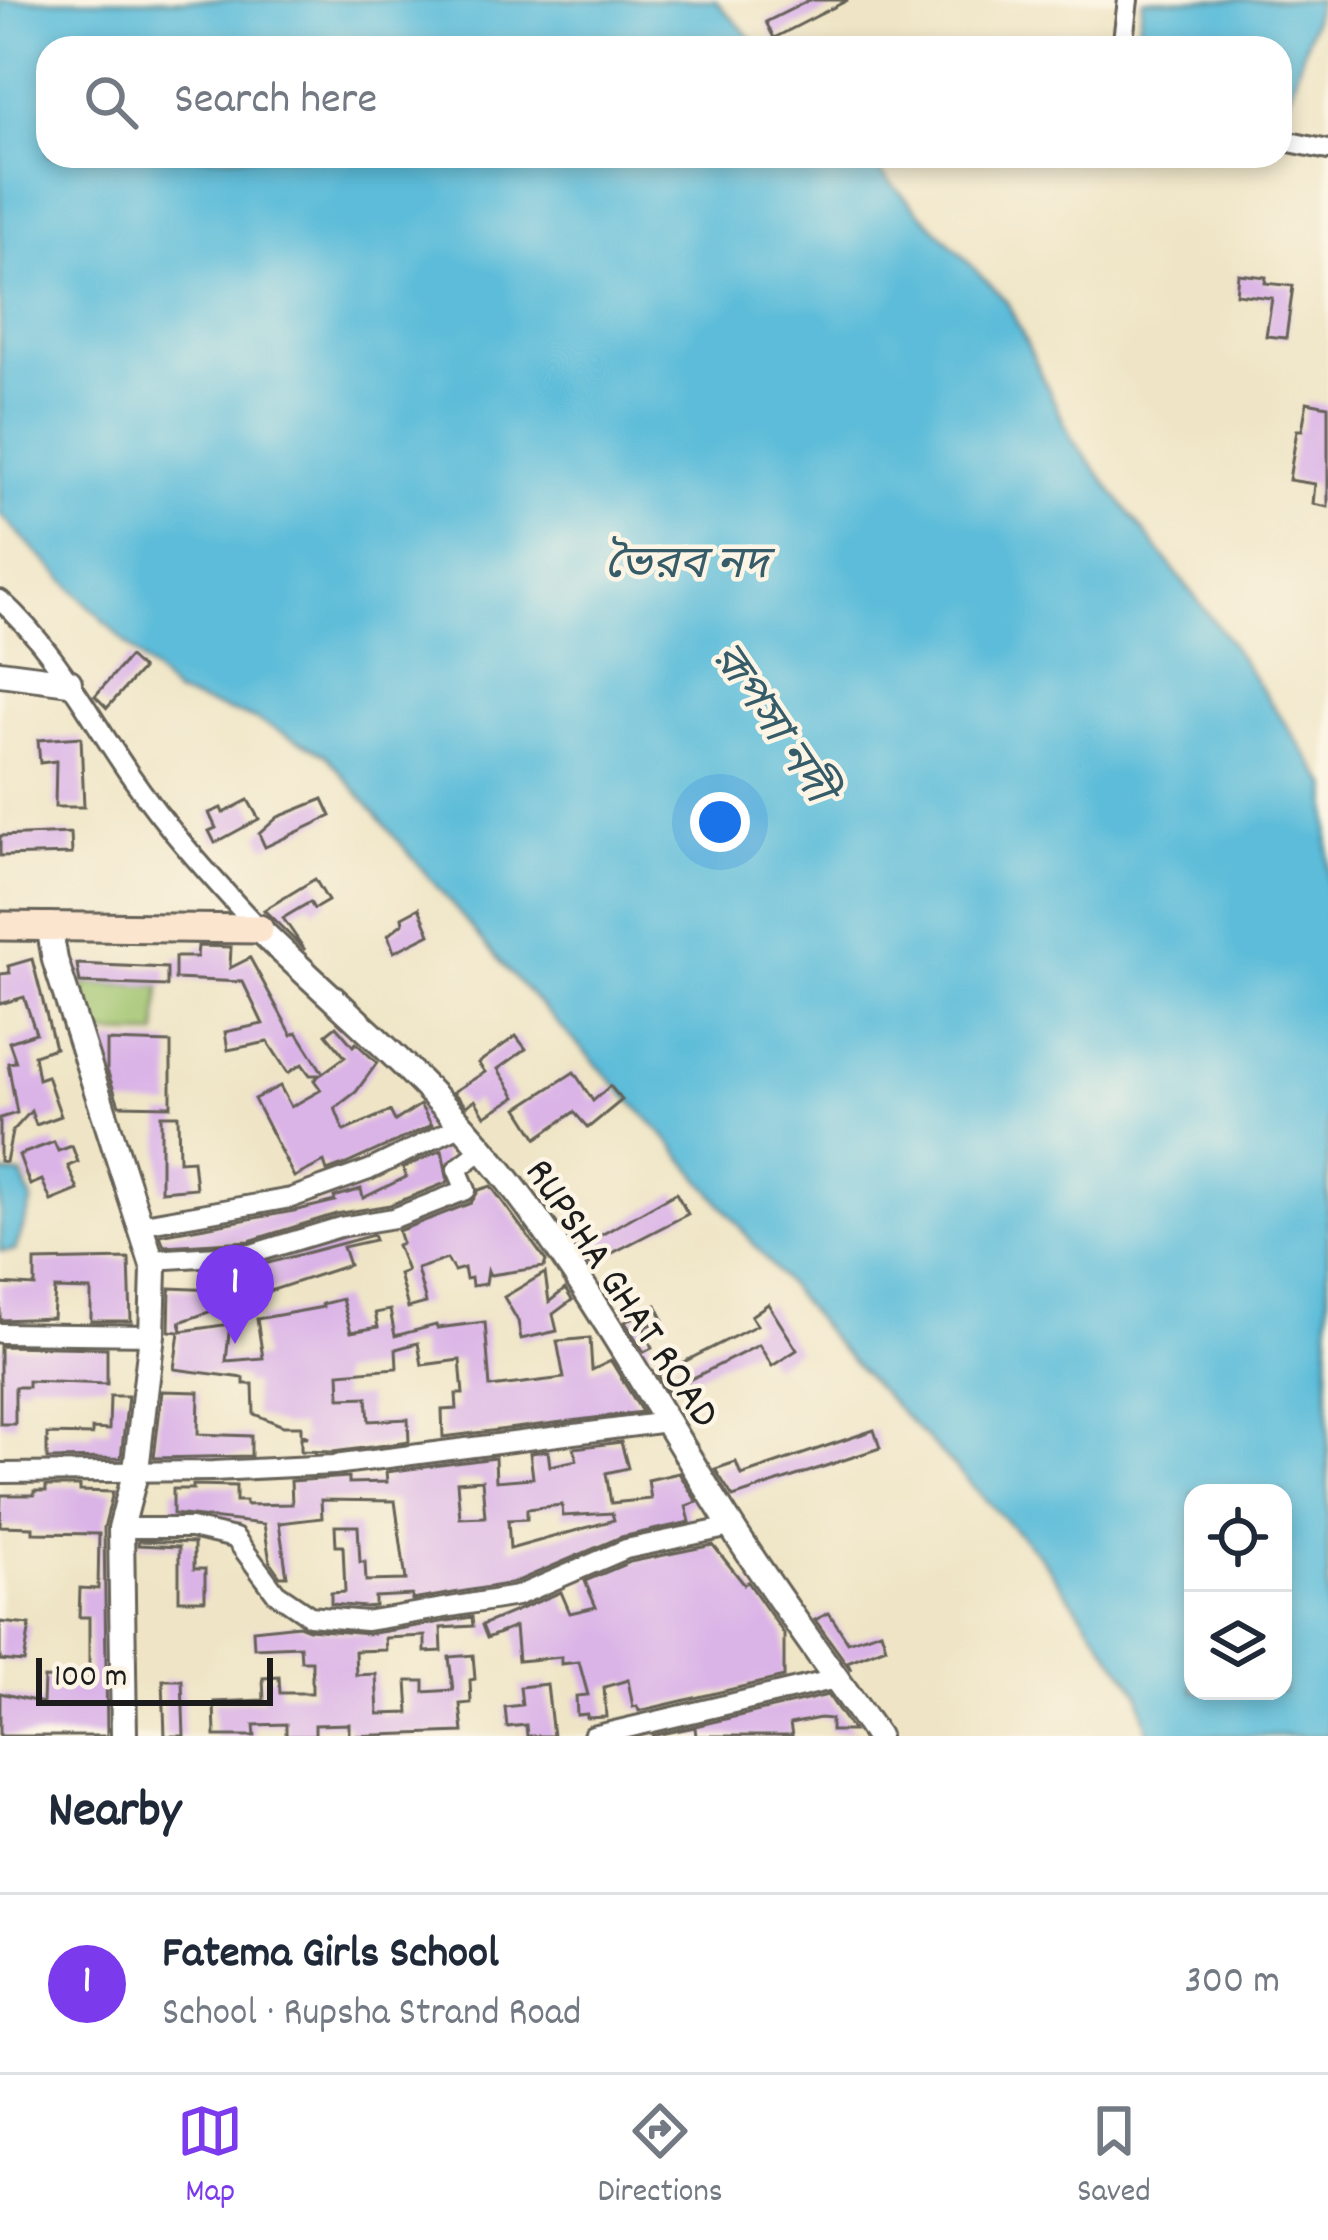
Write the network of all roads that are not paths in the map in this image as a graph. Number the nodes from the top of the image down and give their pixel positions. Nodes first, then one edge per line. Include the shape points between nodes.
1 (1128, 0) edge
2 (1123, 36) edge
3 (1292, 142) edge
4 (1328, 150) edge
5 (0, 601) edge
6 (0, 674) edge
7 (69, 682) junction
8 (0, 926) edge
9 (49, 926) junction
10 (259, 929) junction
11 (462, 1125) junction
12 (483, 1149) junction
13 (138, 1226) junction
14 (151, 1260) junction
15 (0, 1333) edge
16 (152, 1335) junction
17 (667, 1422) junction
18 (136, 1470) junction
19 (0, 1473) edge
20 (731, 1527) junction
21 (121, 1528) junction
22 (836, 1678) junction
23 (124, 1736) edge
24 (593, 1736) edge
25 (877, 1736) edge

1 - 2 street
3 - 4 street
5 - 7 street via 33,630
6 - 7 street
7 - 10 street via 189,854
8 - 9 main road
9 - 10 main road
9 - 13 street
10 - 11 street, RUPSHA GHAT ROAD
11 - 12 street, RUPSHA GHAT ROAD
11 - 13 street via 291,1198
12 - 14 street via 457,1169 466,1190 394,1218 251,1254
12 - 17 street, RUPSHA GHAT ROAD
13 - 14 street
14 - 16 street
15 - 16 street
16 - 18 street
17 - 18 street via 334,1465
17 - 20 street, RUPSHA GHAT ROAD
18 - 19 street
18 - 21 street
20 - 21 street via 626,1549 517,1596 366,1621 310,1616 276,1593 235,1538 190,1528
20 - 22 street, RUPSHA GHAT ROAD
21 - 23 street
22 - 24 street
22 - 25 street, RUPSHA GHAT ROAD

